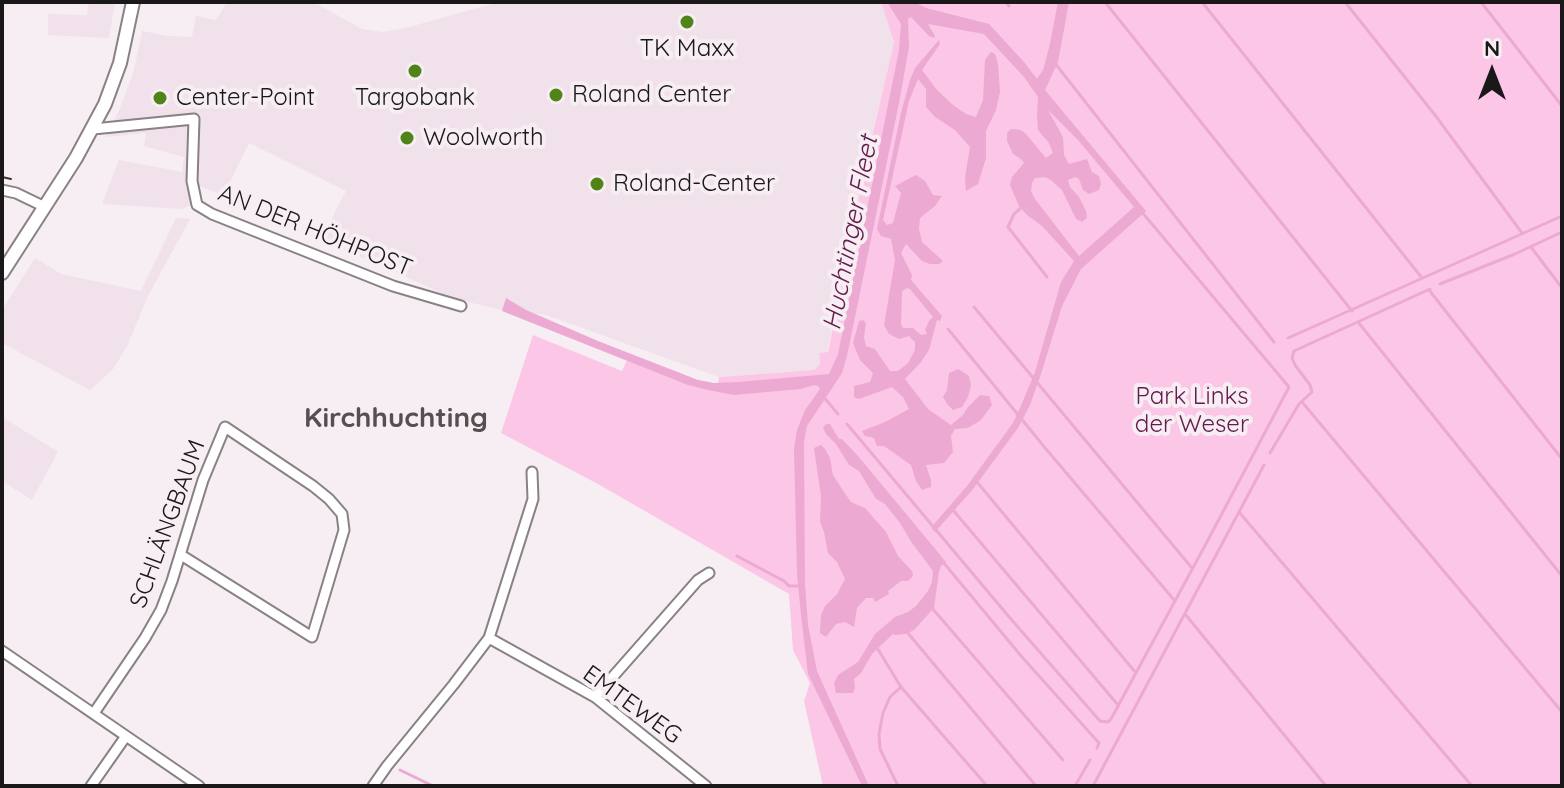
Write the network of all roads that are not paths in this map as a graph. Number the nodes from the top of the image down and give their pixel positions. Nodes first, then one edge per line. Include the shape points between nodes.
1 (133, 2) edge
2 (93, 129) junction
3 (2, 190) edge
4 (45, 207) junction
5 (2, 273) edge
6 (461, 306) dead end
7 (532, 472) dead end
8 (181, 555) junction
9 (709, 573) dead end
10 (489, 638) junction
11 (2, 651) edge
12 (595, 697) junction
13 (94, 713) junction
14 (126, 736) junction
15 (91, 786) edge
16 (199, 786) edge
17 (373, 786) edge
18 (706, 786) edge

1 - 2 main road via 113,84
2 - 4 main road
2 - 6 street, AN DER HÖHPOST via 194,119 192,181 197,205 393,286
3 - 4 street
4 - 5 main road
7 - 10 street via 533,499
8 - 8 street, SCHLÄNGBAUM via 225,427 313,486 342,514 344,530 312,637
8 - 13 street, SCHLÄNGBAUM via 155,620
9 - 12 street
10 - 12 street, EMTEWEG
10 - 17 street
11 - 13 street
12 - 18 street, EMTEWEG
13 - 14 street
14 - 15 street
14 - 16 street

